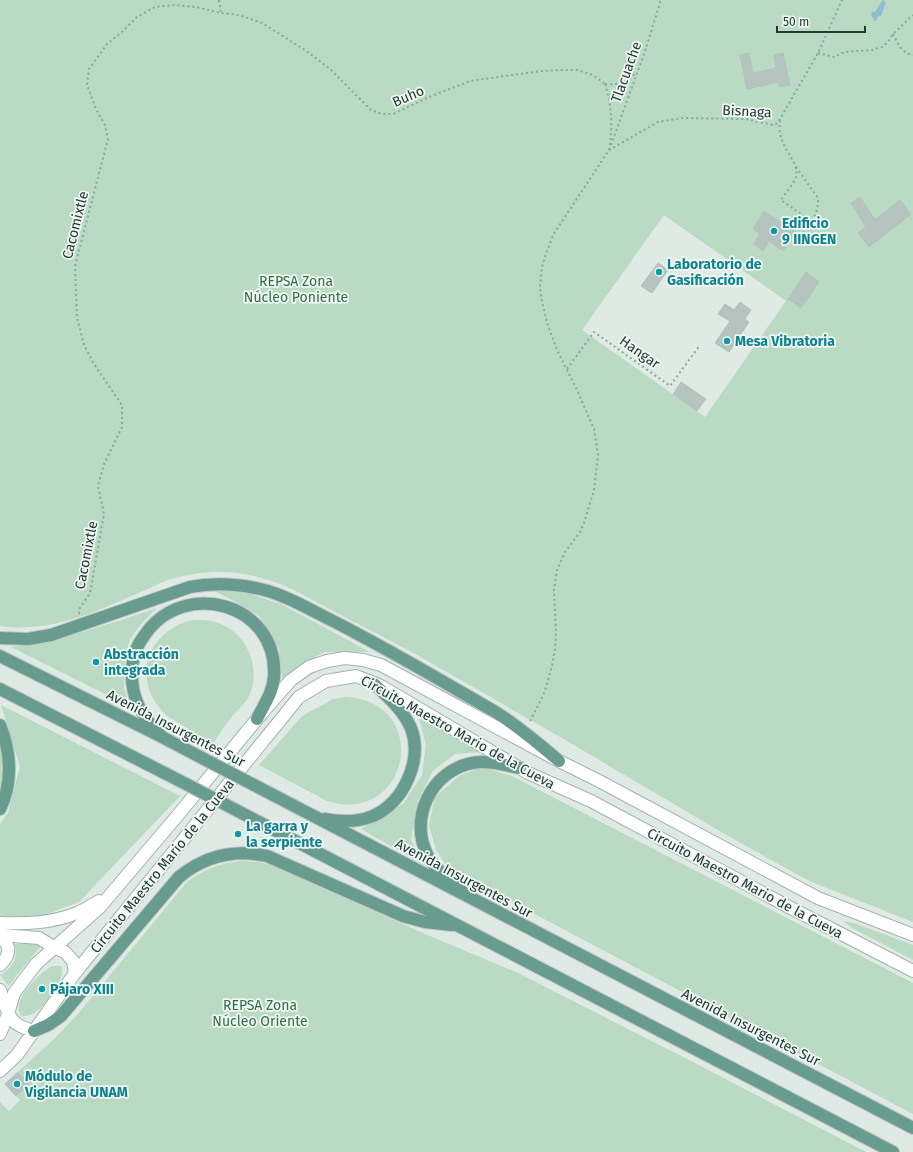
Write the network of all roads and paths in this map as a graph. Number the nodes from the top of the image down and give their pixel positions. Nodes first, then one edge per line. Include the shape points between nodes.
1 (219, 0) edge
2 (661, 0) edge
3 (842, 0) edge
4 (221, 13) junction
5 (913, 15) edge
6 (893, 34) junction
7 (818, 53) junction
8 (913, 55) edge
9 (638, 70) junction
10 (605, 84) junction
11 (780, 119) junction
12 (609, 150) junction
13 (795, 166) junction
14 (811, 222) junction
15 (804, 232) dead end
16 (700, 345) dead end
17 (567, 369) junction
18 (77, 626) junction
19 (0, 638) edge
20 (0, 656) edge
21 (374, 684) junction
22 (0, 689) edge
23 (257, 719) junction
24 (0, 725) edge
25 (524, 731) junction
26 (162, 737) junction
27 (559, 761) junction
28 (520, 768) junction
29 (0, 809) edge
30 (307, 813) junction
31 (120, 883) junction
32 (498, 913) junction
33 (0, 923) edge
34 (458, 926) junction
35 (0, 935) edge
36 (913, 935) edge
37 (55, 948) junction
38 (0, 965) edge
39 (913, 972) edge
40 (75, 973) junction
41 (0, 990) edge
42 (8, 1014) junction
43 (34, 1032) junction
44 (0, 1034) edge
45 (0, 1071) edge
46 (913, 1128) edge
47 (893, 1152) edge

1 - 4 path
2 - 9 path, Tlacuache
3 - 7 path, Bisnaga
4 - 10 path, Buho via 252,19 282,35 330,69 371,110 382,114 393,114 470,81 540,71 581,71 593,75
4 - 18 path, Cacomixtle via 174,5 155,7 137,18 107,44 89,68 87,85 105,125 108,139 75,266 77,318 84,344 94,364 122,405 122,427 104,464 98,486 104,514 90,594 80,608
5 - 6 path
6 - 7 path via 882,47 872,50 844,52 834,57
6 - 8 path via 900,47
7 - 11 path, Bisnaga
9 - 10 path via 622,84
9 - 12 path, Tlacuache
10 - 12 path via 612,115
11 - 12 path, Bisnaga via 776,124 770,125 746,119 682,118 658,122
11 - 13 path via 781,138
12 - 17 path via 556,230 542,267 540,287 543,310 551,336
13 - 14 path via 818,198 818,209
13 - 14 path via 796,177 781,200
14 - 15 path
16 - 17 path, Hangar via 670,386 594,332
17 - 25 path via 594,429 598,455 596,478 584,523 565,552 557,570 554,590 556,632 552,665 543,696
18 - 19 main road via 39,637
18 - 25 main road via 200,585 231,584 263,590 286,598 358,634 494,710
20 - 26 main road, Avenida Insurgentes Sur
21 - 28 street, Circuito Maestro Mario de la Cueva
21 - 30 main road via 399,708 412,733 414,762 404,786 389,805 367,818 334,820
21 - 40 street, Circuito Maestro Mario de la Cueva via 356,676 326,681 299,698
22 - 34 main road, bridge
23 - 26 main road via 270,694 274,677 268,641 258,627 240,612 222,605 195,604 170,612 154,624 141,640 132,663 132,680 137,704
23 - 27 street, Circuito Maestro Mario de la Cueva via 291,680 309,667 345,658 363,660 381,665
23 - 31 street, Circuito Maestro Mario de la Cueva
24 - 29 main road via 7,744 10,768
25 - 27 main road
26 - 30 main road, Avenida Insurgentes Sur, bridge
27 - 36 street, Circuito Maestro Mario de la Cueva via 818,898
28 - 32 main road via 486,762 457,768 440,780 430,793 423,807 420,822 424,847 436,868
28 - 39 street, Circuito Maestro Mario de la Cueva via 591,801
30 - 32 main road, Avenida Insurgentes Sur
31 - 33 street via 99,901 78,912 30,924
31 - 37 street, Circuito Maestro Mario de la Cueva via 100,907
32 - 46 main road, Avenida Insurgentes Sur
34 - 43 main road via 403,916 267,856 247,853 216,857 199,864 180,877 61,1016
34 - 47 main road
35 - 37 street via 39,938
35 - 38 street via 9,951 6,960
37 - 40 street via 65,952 74,961
37 - 42 street, Circuito Maestro Mario de la Cueva via 36,964 14,993
40 - 43 street, Circuito Maestro Mario de la Cueva
41 - 42 street
42 - 43 street via 23,1029
42 - 44 street, Circuito Maestro Mario de la Cueva
43 - 45 street, Circuito Maestro Mario de la Cueva via 17,1055

